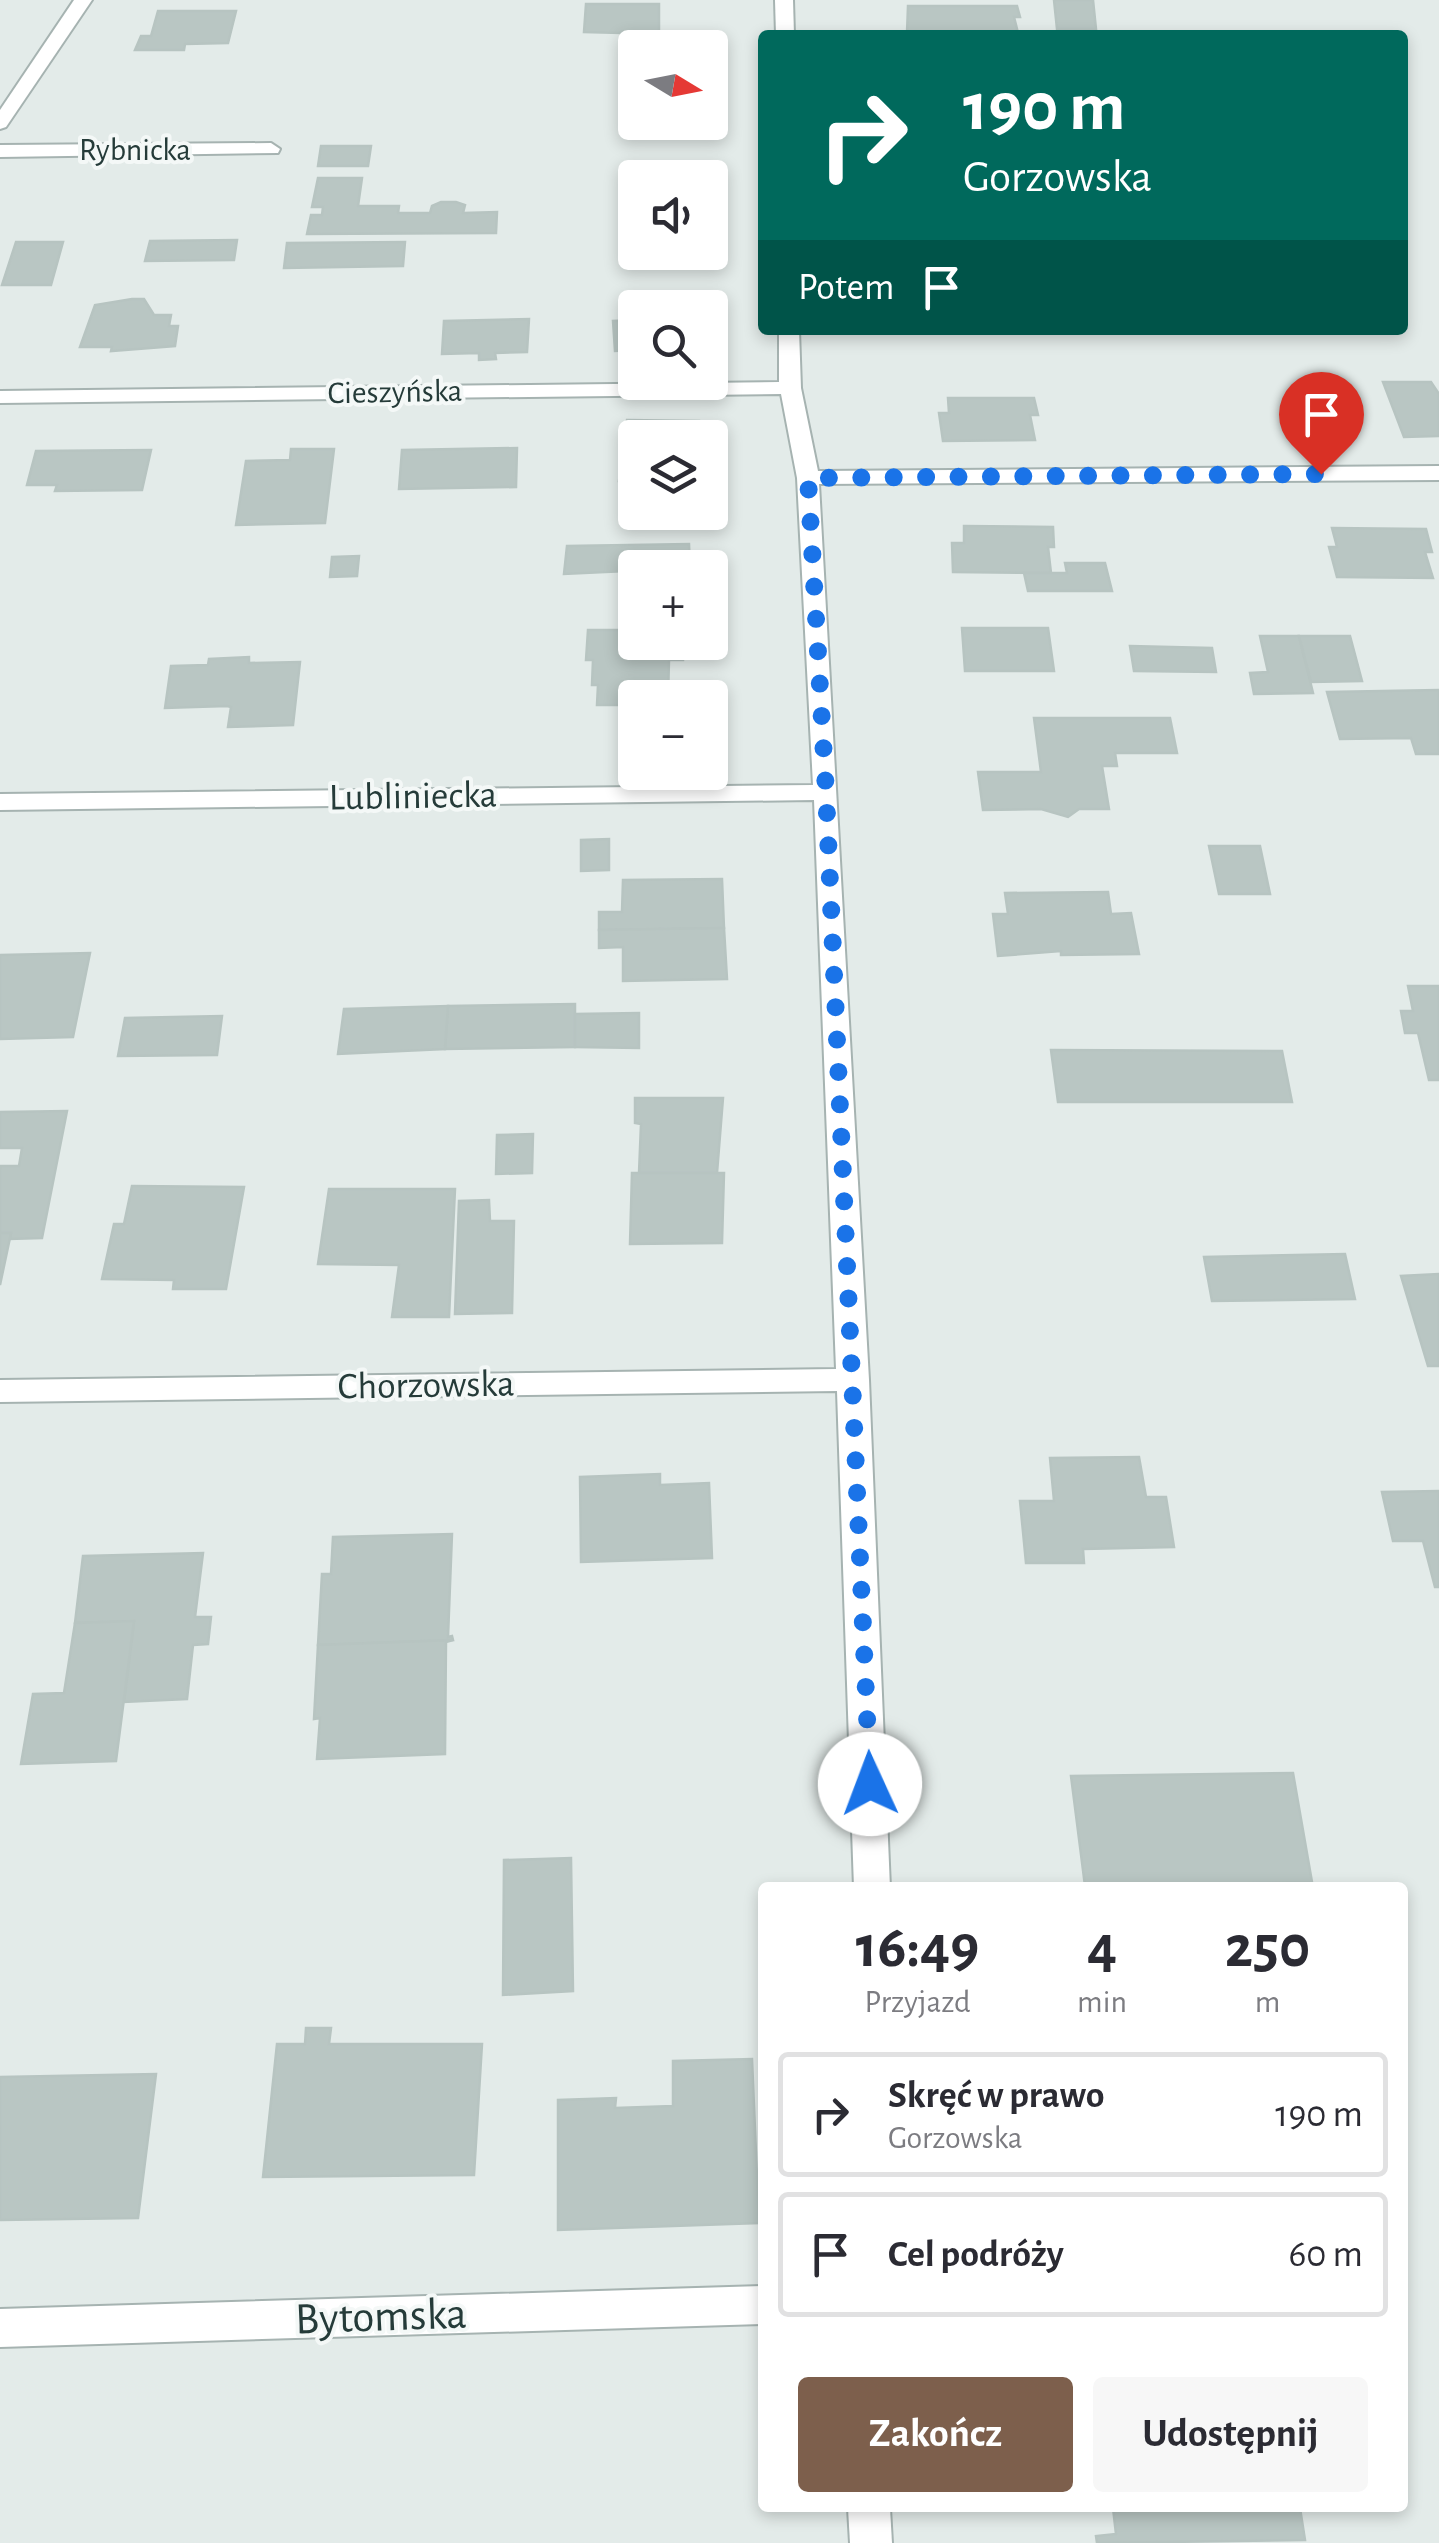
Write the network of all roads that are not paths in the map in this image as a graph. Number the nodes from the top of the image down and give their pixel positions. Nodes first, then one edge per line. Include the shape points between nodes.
1 (83, 0) edge
2 (784, 0) edge
3 (785, 30) edge
4 (0, 123) edge
5 (271, 150) dead end
6 (0, 151) edge
7 (789, 335) edge
8 (790, 388) junction
9 (0, 397) edge
10 (1439, 473) edge
11 (808, 478) junction
12 (826, 792) junction
13 (0, 802) edge
14 (852, 1380) junction
15 (0, 1391) edge
16 (872, 1882) edge
17 (758, 2305) edge
18 (0, 2328) edge
19 (869, 2512) edge
20 (871, 2543) edge

1 - 4 street
2 - 3 street
5 - 6 street, Rybnicka
7 - 8 street
8 - 9 street, Cieszyńska
8 - 11 street
10 - 11 street
11 - 12 street
12 - 13 street, Lubliniecka
12 - 14 street
14 - 15 street, Chorzowska
14 - 16 street
17 - 18 street, Bytomska
19 - 20 street

